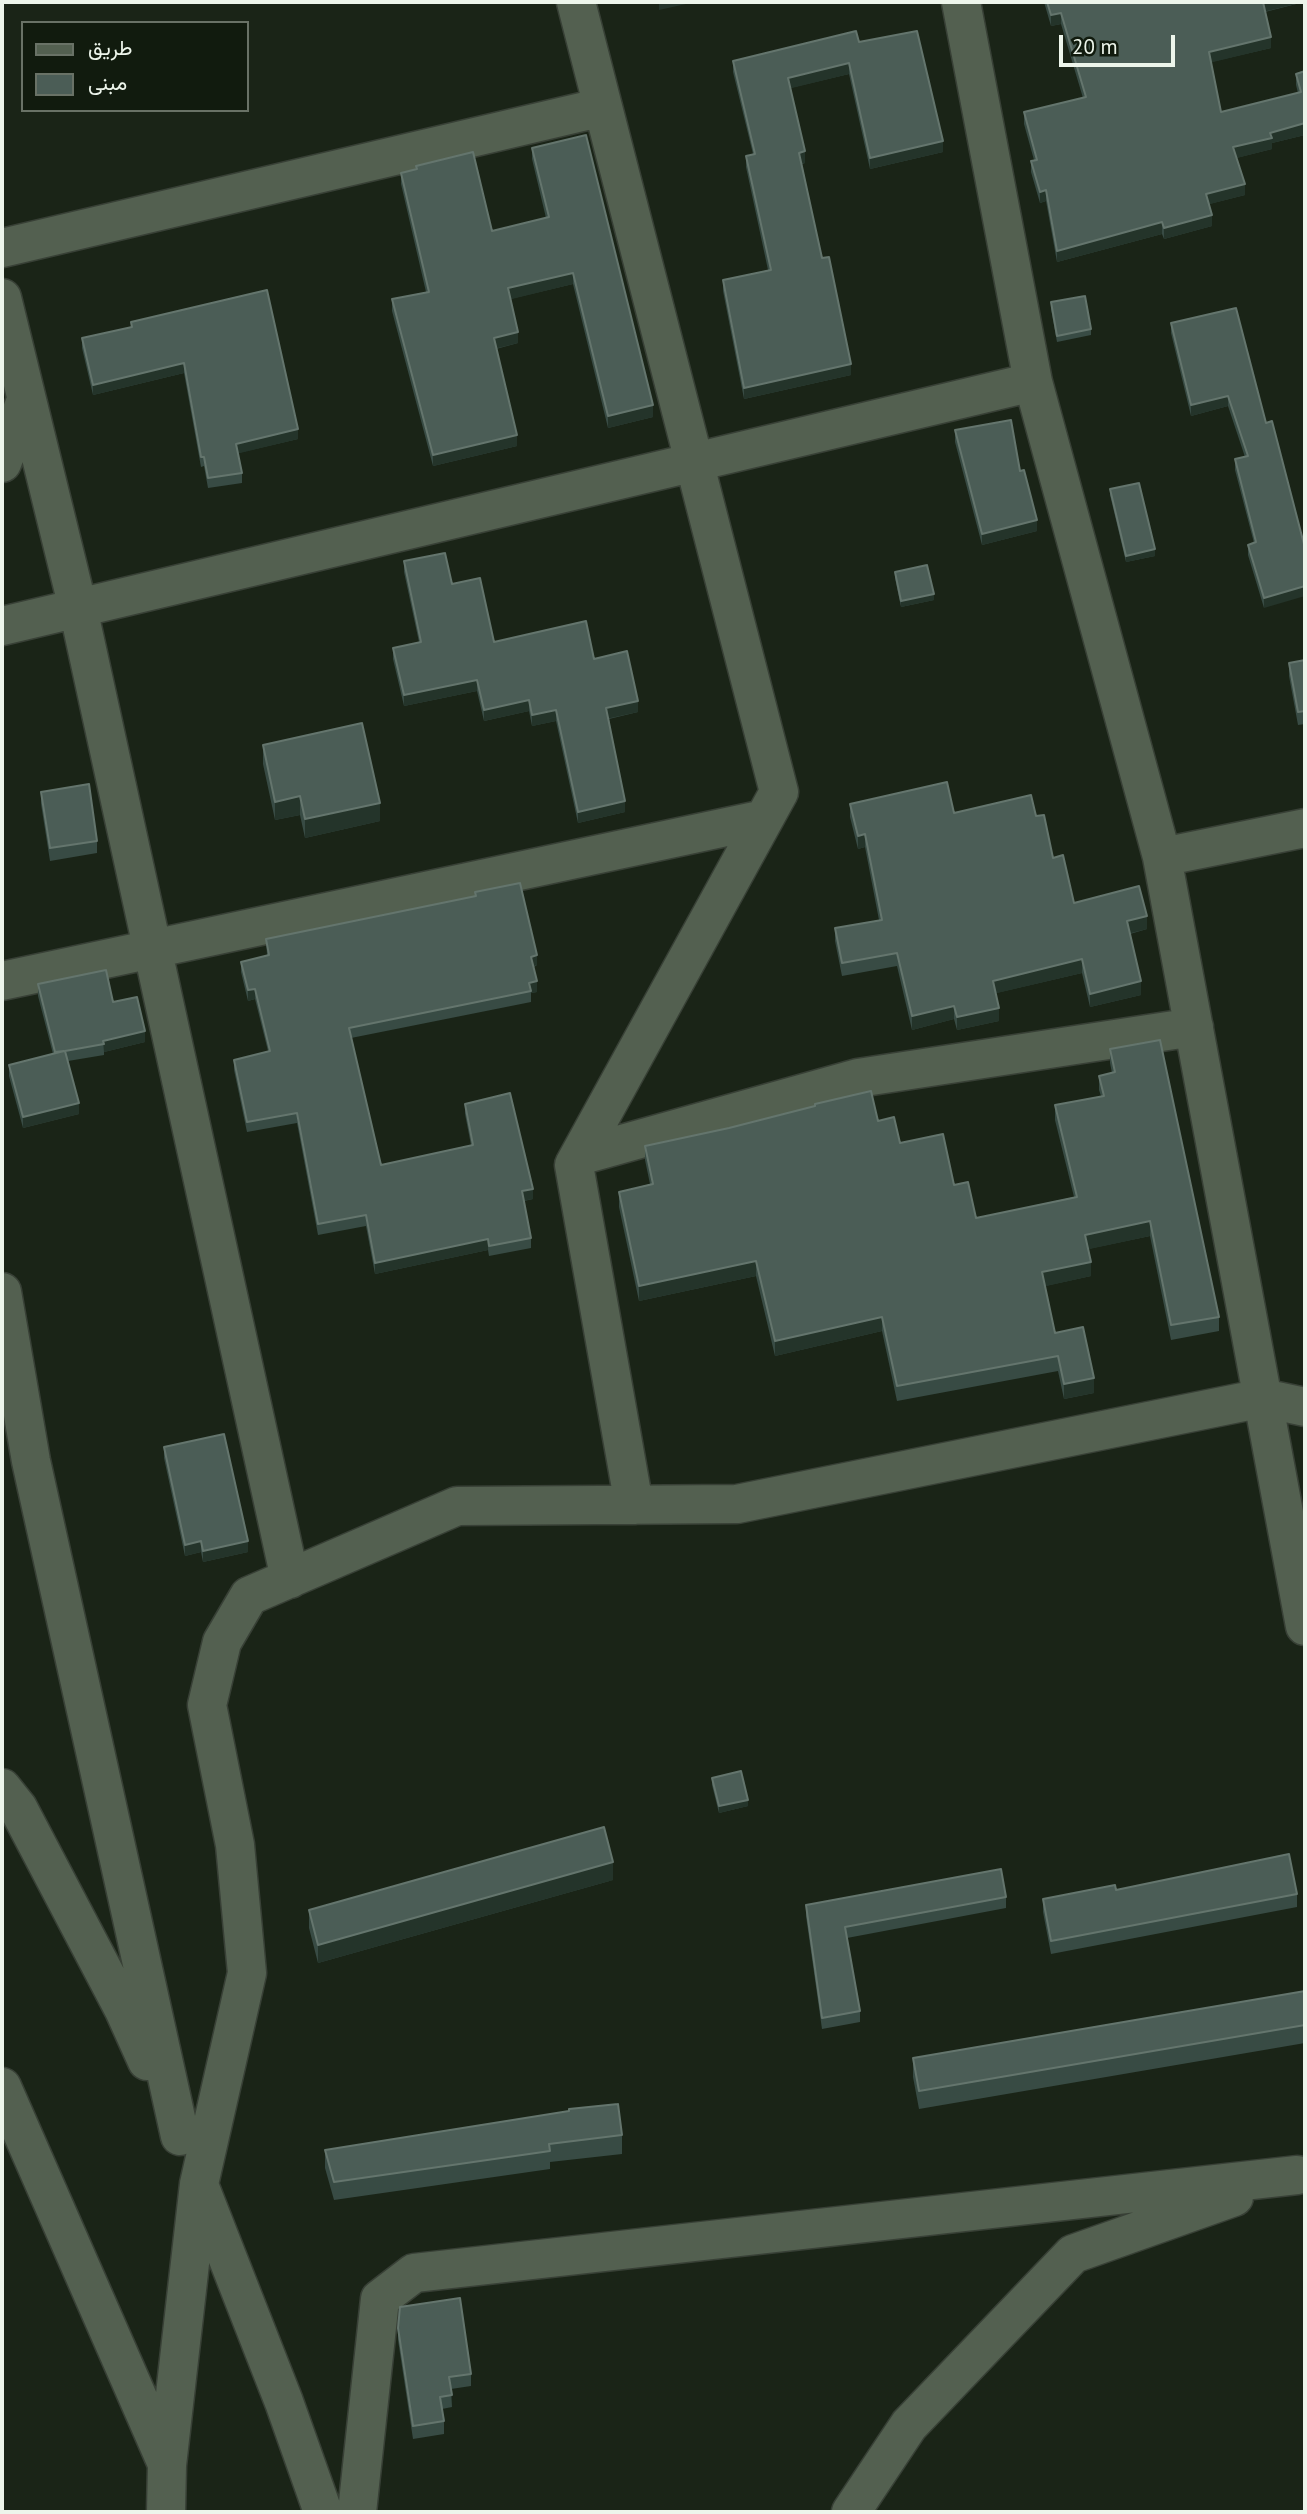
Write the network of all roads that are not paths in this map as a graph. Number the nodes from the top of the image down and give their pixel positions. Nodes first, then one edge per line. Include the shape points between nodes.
1 (576, 2) edge
2 (961, 2) edge
3 (603, 107) junction
4 (2, 248) edge
5 (2, 298) edge
6 (1032, 382) junction
7 (26, 400) junction
8 (694, 462) junction
9 (2, 463) edge
10 (78, 608) junction
11 (2, 626) edge
12 (764, 819) junction
13 (1305, 828) edge
14 (1162, 857) junction
15 (152, 949) junction
16 (2, 981) edge
17 (1194, 1027) junction
18 (579, 1156) junction
19 (2, 1292) edge
20 (1263, 1398) junction
21 (1305, 1408) edge
22 (2, 1423) edge
23 (31, 1461) junction
24 (634, 1505) junction
25 (290, 1579) junction
26 (1305, 1626) edge
27 (2, 1788) edge
28 (2, 2087) edge
29 (180, 2136) junction
30 (1301, 2173) edge
31 (199, 2184) junction
32 (167, 2465) junction
33 (166, 2512) edge
34 (192, 2512) edge
35 (323, 2512) edge
36 (356, 2512) edge
37 (850, 2512) edge

1 - 3 street
2 - 6 street
3 - 4 street
3 - 8 street
5 - 7 street
6 - 8 street
6 - 14 street
7 - 9 street
7 - 10 street
8 - 10 street
8 - 12 street via 779,792
10 - 11 street
10 - 15 street
12 - 15 street
12 - 18 street
13 - 14 street
14 - 17 street
15 - 16 street
15 - 25 street
17 - 18 street via 858,1078
17 - 20 street
18 - 24 street via 574,1165
19 - 23 street
20 - 21 street
20 - 24 street via 737,1504
20 - 26 street
22 - 23 street
23 - 29 street
24 - 25 street via 457,1506
25 - 31 street via 249,1596 222,1642 207,1705 235,1845 247,1973
27 - 29 street via 18,1808 124,2010
28 - 32 street
29 - 31 street
30 - 36 street via 414,2273 380,2299
30 - 37 street via 1073,2254 909,2425
31 - 32 street
31 - 35 street
32 - 33 street
32 - 34 street

